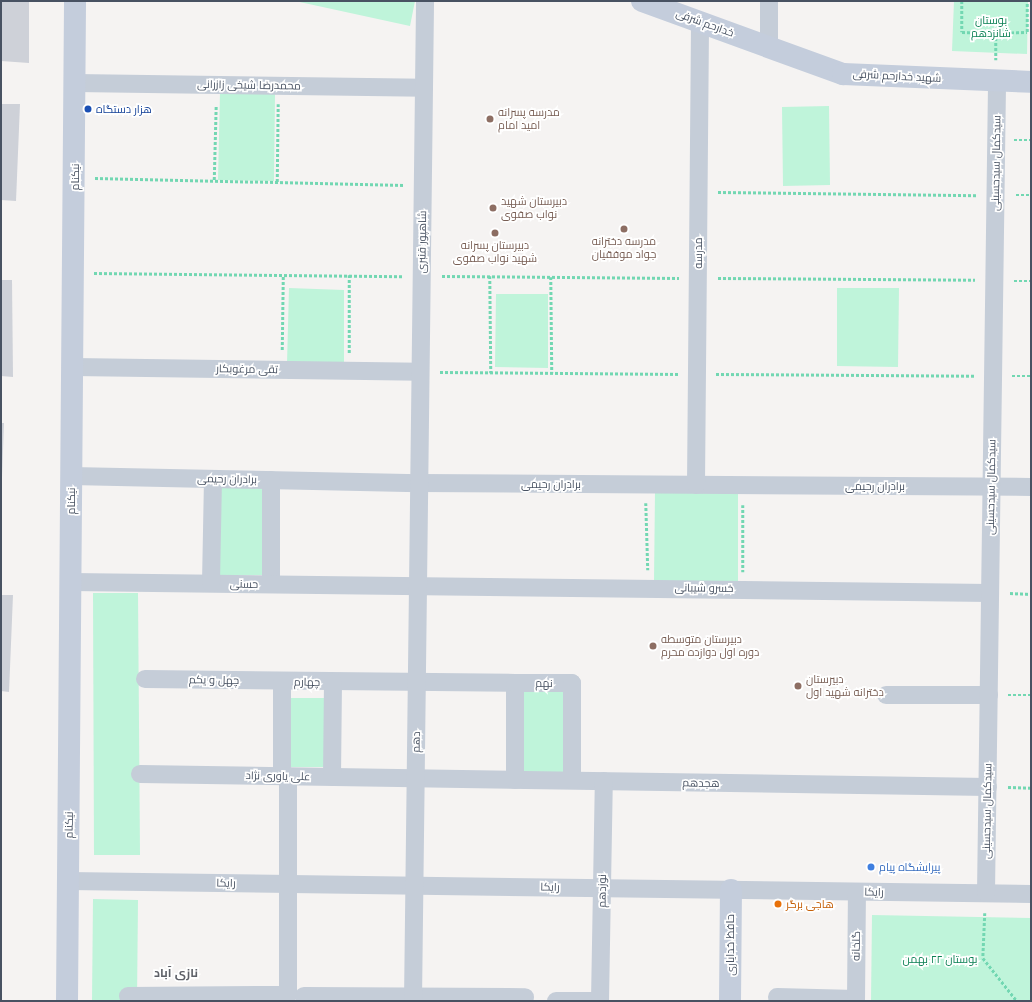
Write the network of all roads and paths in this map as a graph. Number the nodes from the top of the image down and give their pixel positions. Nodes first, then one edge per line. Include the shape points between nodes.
1 (76, 1) edge
2 (425, 1) edge
3 (642, 1) edge
4 (769, 1) edge
5 (962, 1) edge
6 (1027, 1) edge
7 (700, 22) junction
8 (996, 33) junction
9 (769, 46) junction
10 (997, 81) junction
11 (1031, 82) edge
12 (75, 83) junction
13 (216, 84) junction
14 (278, 86) junction
15 (424, 88) junction
16 (75, 177) junction
17 (214, 180) junction
18 (277, 182) junction
19 (423, 185) junction
20 (698, 192) junction
21 (995, 195) junction
22 (73, 273) junction
23 (283, 275) junction
24 (349, 275) junction
25 (422, 276) junction
26 (490, 276) junction
27 (551, 277) junction
28 (698, 278) junction
29 (994, 280) junction
30 (73, 367) junction
31 (282, 370) junction
32 (348, 371) junction
33 (420, 372) junction
34 (491, 373) dead end
35 (552, 373) dead end
36 (72, 476) junction
37 (213, 479) junction
38 (271, 480) junction
39 (419, 483) junction
40 (646, 485) junction
41 (696, 485) junction
42 (743, 485) junction
43 (992, 487) junction
44 (1031, 487) edge
45 (71, 582) junction
46 (211, 584) junction
47 (271, 584) junction
48 (418, 585) junction
49 (648, 587) junction
50 (744, 588) junction
51 (990, 593) junction
52 (146, 679) dead end
53 (282, 681) junction
54 (333, 682) junction
55 (416, 683) junction
56 (515, 683) junction
57 (886, 695) dead end
58 (989, 695) junction
59 (140, 774) dead end
60 (285, 776) junction
61 (332, 777) junction
62 (415, 778) junction
63 (515, 780) junction
64 (572, 780) junction
65 (604, 781) junction
66 (988, 787) junction
67 (1031, 788) edge
68 (68, 881) junction
69 (288, 884) junction
70 (414, 886) junction
71 (602, 888) junction
72 (731, 890) junction
73 (857, 892) junction
74 (986, 893) junction
75 (1031, 894) edge
76 (128, 996) dead end
77 (304, 996) dead end
78 (525, 997) dead end
79 (777, 997) dead end
80 (200, 998) edge
81 (266, 998) edge
82 (413, 999) edge
83 (856, 1000) edge
84 (67, 1001) edge
85 (556, 1001) edge
86 (593, 1001) edge
87 (600, 1001) edge
88 (730, 1001) edge
89 (1016, 1001) edge

1 - 12 street, نیکنام
2 - 15 street, شاهپور قنبری
3 - 7 street, خدارحم شرفی
4 - 9 street
5 - 8 path via 962,32
6 - 8 path via 1027,32
7 - 9 street, خدارحم شرفی
7 - 20 street, مدرسه
8 - 10 path
9 - 10 street, شهید خدارحم شرفی via 843,74
10 - 11 street, شهید خدارحم شرفی
10 - 21 street, سیدکمال سیدحسینی
12 - 13 street, محمدرضا شیخی زازرانی
12 - 16 street, نیکنام
13 - 14 street, محمدرضا شیخی زازرانی
13 - 17 path
14 - 15 street, محمدرضا شیخی زازرانی
14 - 18 path
15 - 19 street, شاهپور قنبری
16 - 17 path
16 - 22 street, نیکنام
17 - 18 path
18 - 19 path
19 - 25 street, شاهپور قنبری
20 - 21 path
20 - 28 street, مدرسه
21 - 29 street, سیدکمال سیدحسینی
22 - 23 path
22 - 30 street, نیکنام
23 - 24 path
23 - 31 path
24 - 25 path
24 - 32 path
25 - 26 path
25 - 33 street, شاهپور قنبری
26 - 27 path
26 - 34 path
27 - 28 path
27 - 35 path
28 - 29 path
28 - 41 street, مدرسه
29 - 43 street, سیدکمال سیدحسینی
30 - 31 street, تقی مرغوبکار
30 - 36 street, نیکنام
31 - 32 street, تقی مرغوبکار
32 - 33 street, تقی مرغوبکار
33 - 39 street, شاهپور قنبری
36 - 37 street, برادران رحیمی
36 - 45 street, نیکنام
37 - 38 street, برادران رحیمی
37 - 46 street
38 - 39 street, برادران رحیمی
38 - 47 street
39 - 40 street, برادران رحیمی
39 - 48 street, دهم
40 - 41 street, برادران رحیمی
40 - 49 path
41 - 42 street, برادران رحیمی
42 - 43 street, برادران رحیمی
42 - 50 path
43 - 44 street, برادران رحیمی
43 - 51 street, سیدکمال سیدحسینی
45 - 46 street, حسنی
45 - 68 street, نیکنام
46 - 47 street, حسنی
47 - 48 street, حسنی
48 - 49 street, خسرو شیبانی
48 - 55 street, دهم
49 - 50 street, خسرو شیبانی
50 - 51 street, خسرو شیبانی
51 - 58 street, سیدکمال سیدحسینی
52 - 53 street, چهل و یکم
53 - 54 street, چهارم
53 - 60 street, چهارم
54 - 55 street
54 - 61 street, چهارم
55 - 56 street
55 - 62 street, دهم
56 - 63 street
56 - 64 street, نهم via 572,683
57 - 58 street
58 - 66 street, سیدکمال سیدحسینی
59 - 60 street, علی یاوری نژاد
60 - 61 street, علی یاوری نژاد
60 - 69 street, چهارم
61 - 62 street, علی یاوری نژاد
62 - 63 street, هجدهم
62 - 70 street, دهم
63 - 64 street, هجدهم
64 - 65 street, هجدهم
65 - 66 street, هجدهم
65 - 71 street, نوزدهم
66 - 67 path
66 - 74 street, سیدکمال سیدحسینی
68 - 69 street, رایکا
68 - 84 street, نیکنام
69 - 70 street, رایکا
69 - 81 street, چهارم via 288,995
70 - 71 street, رایکا
70 - 82 street, دهم
71 - 72 street, رایکا
71 - 87 street, نوزدهم
72 - 73 street, رایکا
72 - 88 street, حافظ خدایاری
73 - 74 street, رایکا
73 - 83 street, گلخانه
74 - 75 street, رایکا
74 - 89 path via 983,958
76 - 80 street
77 - 82 street
78 - 82 street
79 - 83 street
80 - 81 street
85 - 86 street

